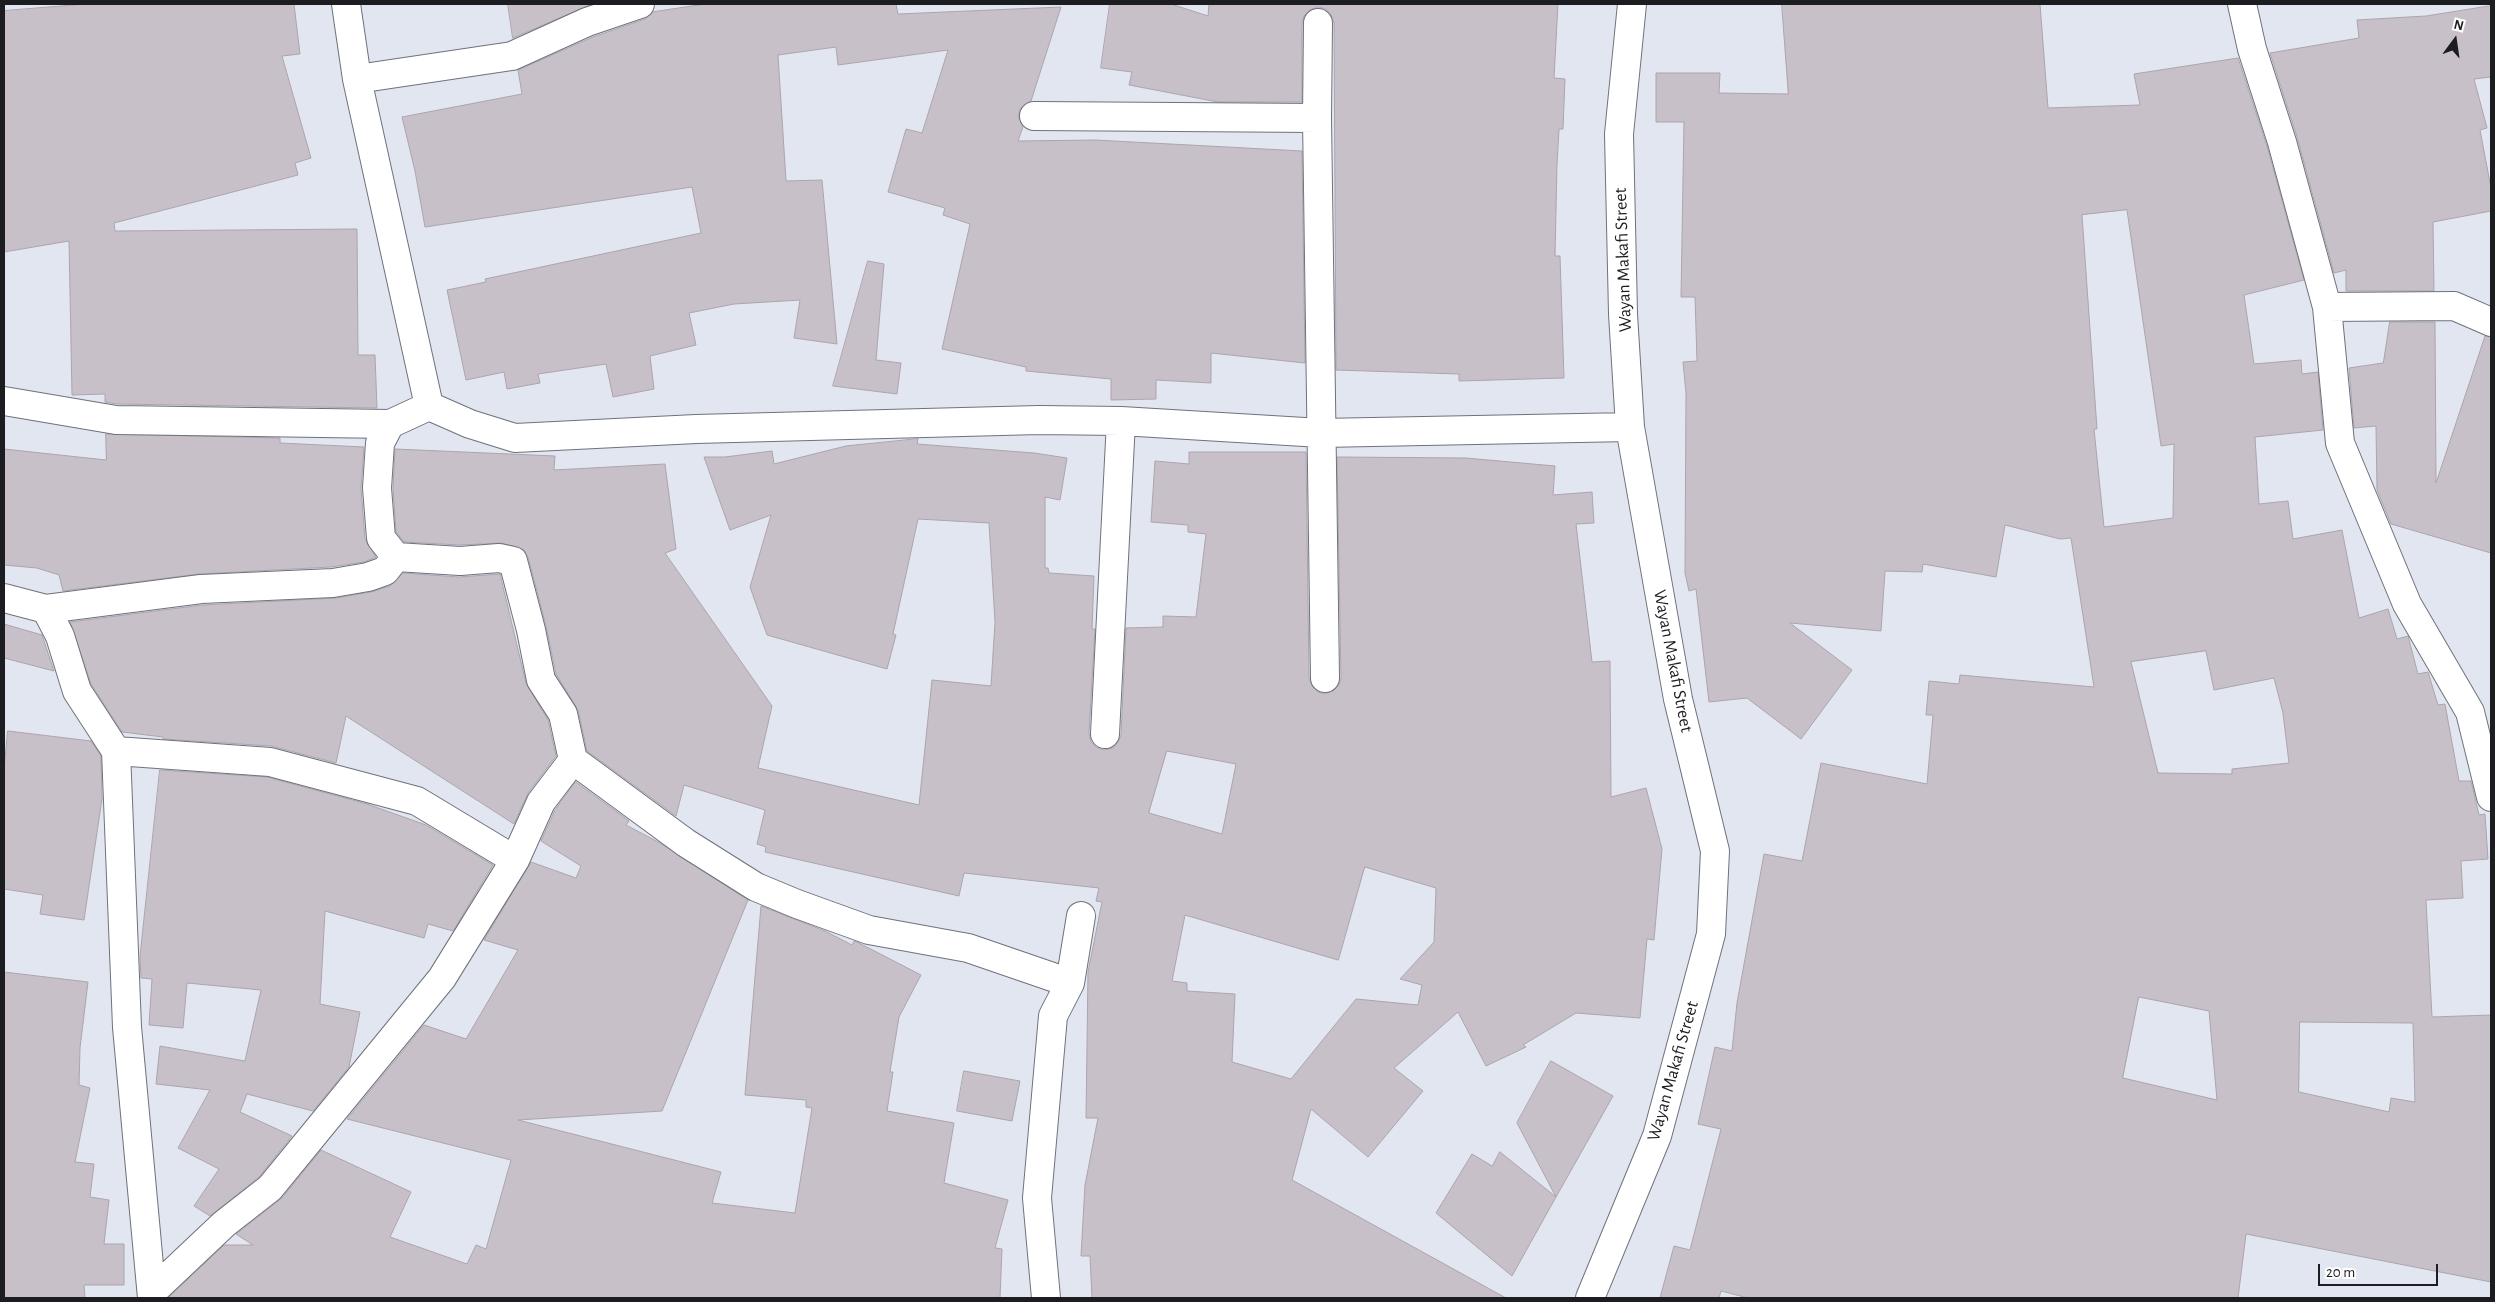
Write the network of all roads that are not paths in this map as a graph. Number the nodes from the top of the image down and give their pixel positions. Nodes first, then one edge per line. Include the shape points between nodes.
1 (346, 4) edge
2 (640, 4) edge
3 (1632, 4) edge
4 (2242, 4) edge
5 (1318, 23) dead end
6 (357, 79) junction
7 (1034, 116) dead end
8 (1317, 118) junction
9 (2326, 307) junction
10 (2491, 322) edge
11 (4, 401) edge
12 (429, 406) junction
13 (1121, 421) junction
14 (390, 424) junction
15 (1630, 427) junction
16 (1321, 433) junction
17 (396, 556) junction
18 (4, 598) edge
19 (46, 609) junction
20 (1326, 678) dead end
21 (1105, 734) dead end
22 (116, 752) junction
23 (573, 760) junction
24 (2491, 797) edge
25 (515, 860) junction
26 (1081, 916) dead end
27 (1070, 982) junction
28 (152, 1295) edge
29 (1046, 1298) edge
30 (1590, 1298) edge

1 - 6 street
2 - 6 street via 587,22 512,56
3 - 15 street, Wayan Makafi Street via 1619,134 1623,314
4 - 9 street
5 - 8 street
6 - 12 street
7 - 8 street
8 - 16 street
9 - 10 street via 2454,306
9 - 24 street via 2340,443 2407,604 2470,712
11 - 14 street via 116,420
12 - 13 street via 470,424 515,438 696,429 1039,420
12 - 14 street
13 - 16 street
13 - 21 street
14 - 17 street via 380,443 377,488 381,538
15 - 16 street
15 - 30 street, Wayan Makafi Street via 1678,699 1715,851 1713,906 1711,934 1657,1136
16 - 20 street
17 - 19 street via 385,571 333,583 201,589
17 - 23 street via 460,562 499,558 513,560 541,680 564,714
18 - 19 street
19 - 22 street via 60,636 77,691
22 - 25 street via 270,762 417,801
22 - 28 street via 127,1027
23 - 25 street via 541,802
23 - 27 street via 686,843 756,887 869,930 968,948
25 - 28 street via 442,978 276,1180 224,1224
26 - 27 street
27 - 29 street via 1053,1016 1037,1198

